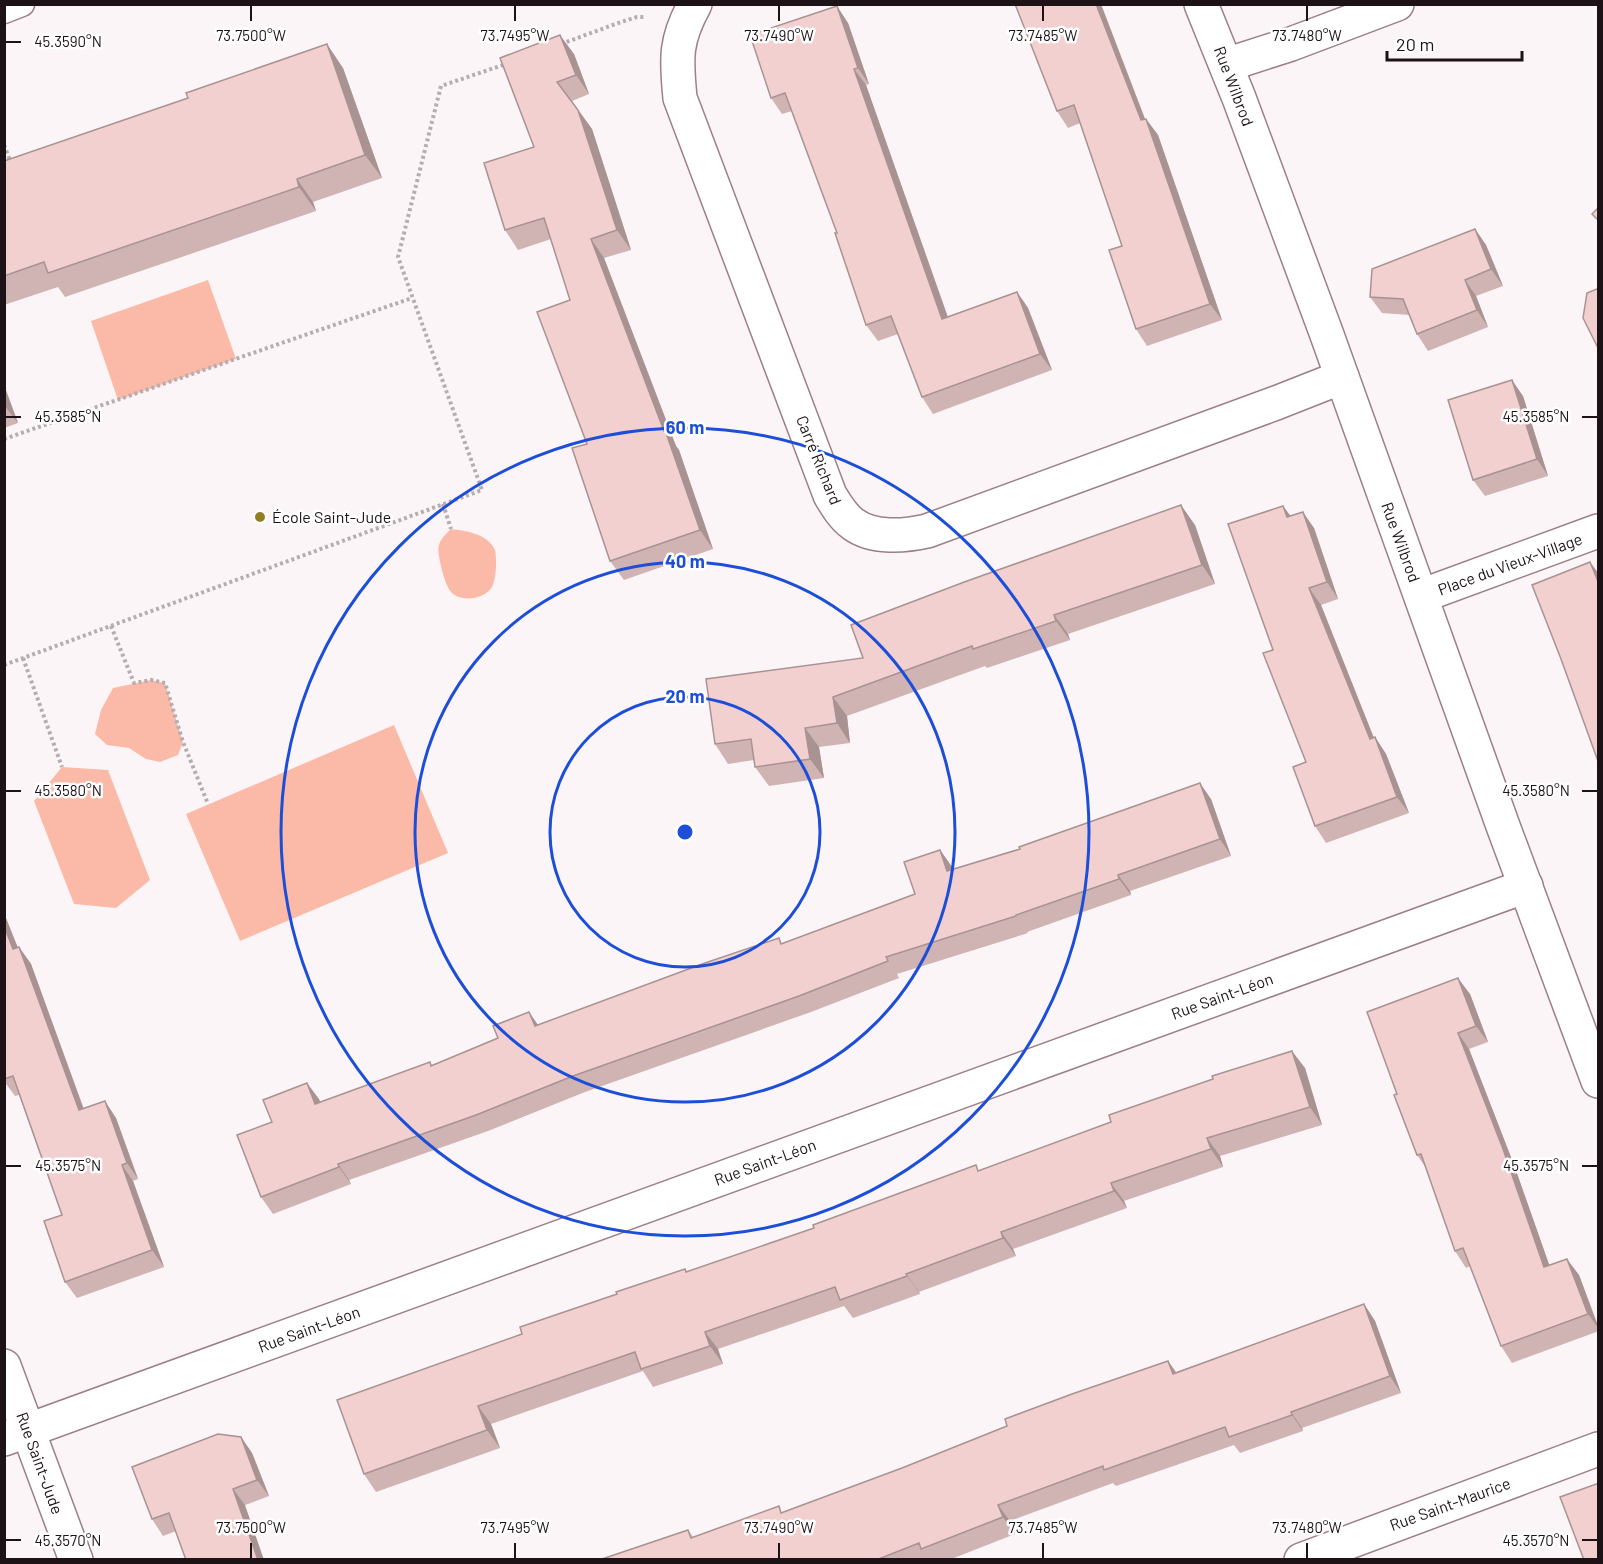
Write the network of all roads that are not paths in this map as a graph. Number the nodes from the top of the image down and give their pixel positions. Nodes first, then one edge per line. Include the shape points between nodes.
1 (22, 4) edge
2 (695, 4) edge
3 (1201, 4) edge
4 (1396, 4) edge
5 (4, 12) edge
6 (1226, 65) junction
7 (1342, 377) junction
8 (1599, 531) edge
9 (1421, 597) junction
10 (1526, 886) junction
11 (1599, 1081) edge
12 (4, 1366) edge
13 (17, 1434) edge
14 (1599, 1449) edge
15 (76, 1560) edge
16 (1301, 1560) edge

1 - 5 lane
2 - 7 street, Carré Richard via 678,48 680,98 830,495 854,525 875,534 905,536 927,531
3 - 6 street, Rue Wilbrod
4 - 6 street
6 - 7 street, Rue Wilbrod
7 - 9 street, Rue Wilbrod
8 - 9 street, Place du Vieux-Village
9 - 10 street, Rue Wilbrod
10 - 11 street, Rue Wilbrod
10 - 13 street, Rue Saint-Léon
12 - 13 street, Rue Saint-Jude
13 - 15 street, Rue Saint-Jude
14 - 16 street, Rue Saint-Maurice

